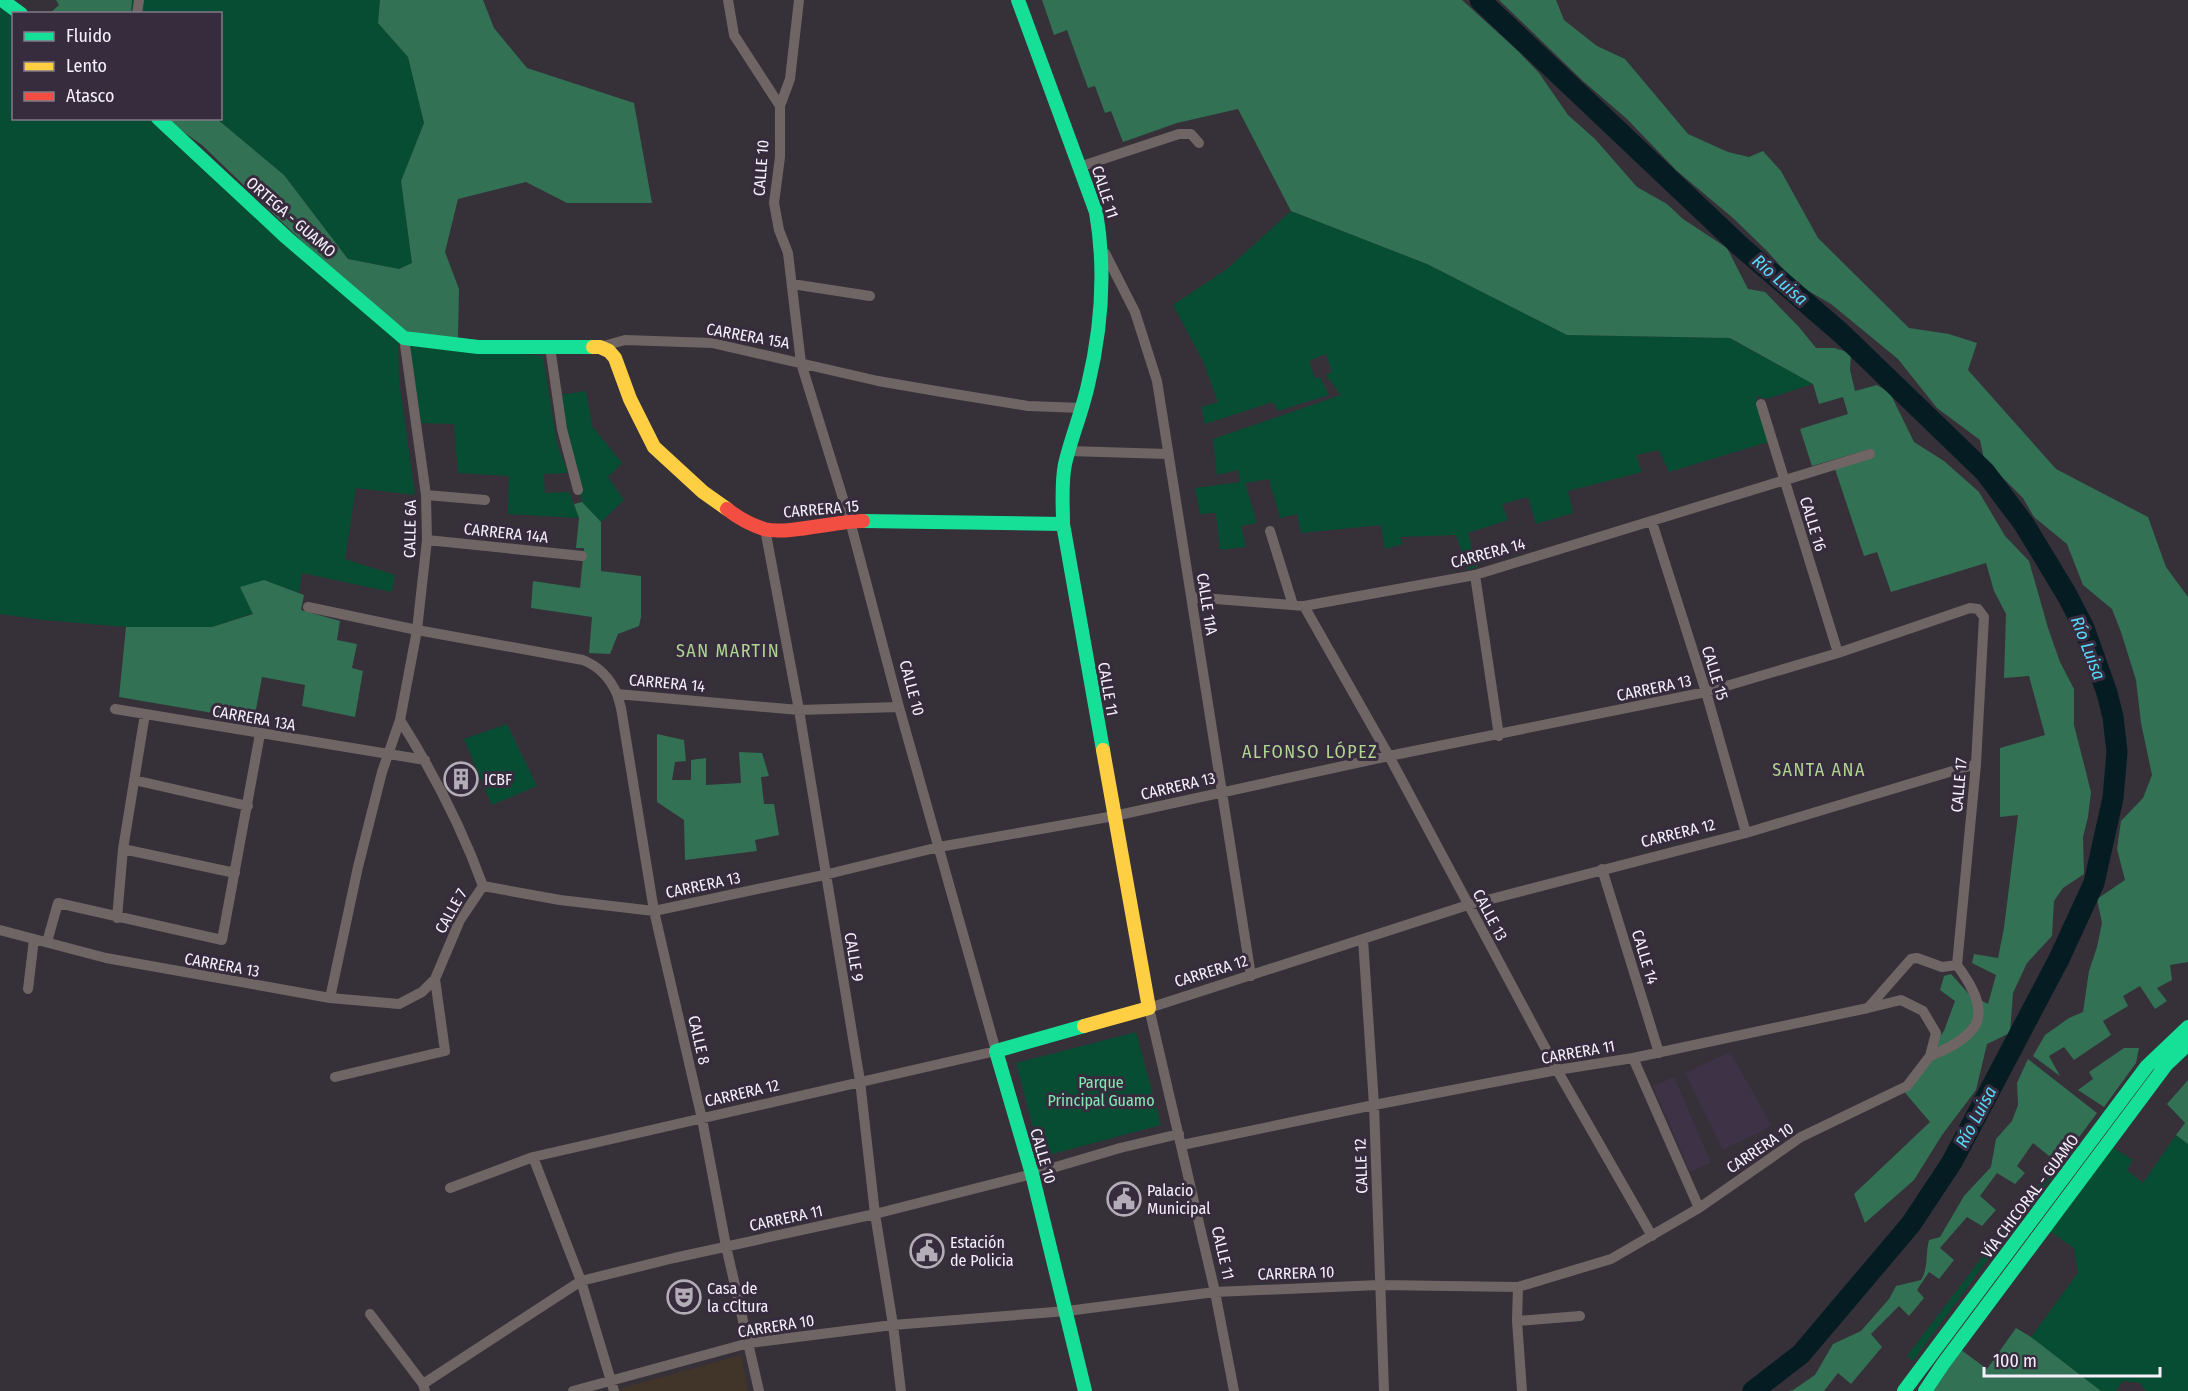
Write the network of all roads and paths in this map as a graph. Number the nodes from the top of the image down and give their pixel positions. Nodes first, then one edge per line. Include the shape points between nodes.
1 (2, 0) edge
2 (728, 0) edge
3 (799, 0) edge
4 (1018, 0) edge
5 (18, 12) edge
6 (780, 106) junction
7 (160, 120) edge
8 (1199, 143) dead end
9 (1079, 167) junction
10 (1101, 246) junction
11 (792, 284) junction
12 (870, 296) dead end
13 (404, 338) junction
14 (550, 347) junction
15 (600, 347) junction
16 (801, 363) junction
17 (1761, 404) dead end
18 (1082, 408) junction
19 (1068, 451) junction
20 (1168, 454) junction
21 (1870, 454) dead end
22 (1784, 481) junction
23 (578, 490) dead end
24 (426, 495) junction
25 (485, 501) dead end
26 (850, 521) junction
27 (1652, 522) junction
28 (1063, 524) junction
29 (765, 529) junction
30 (1270, 531) dead end
31 (427, 540) junction
32 (582, 556) dead end
33 (1475, 575) junction
34 (1191, 597) junction
35 (1299, 606) junction
36 (308, 607) dead end
37 (1978, 609) joint
38 (417, 630) junction
39 (1838, 653) junction
40 (1706, 692) junction
41 (617, 694) junction
42 (899, 706) junction
43 (115, 709) dead end
44 (798, 710) junction
45 (145, 714) junction
46 (400, 720) junction
47 (260, 734) junction
48 (1499, 736) junction
49 (388, 755) junction
50 (1389, 756) junction
51 (425, 760) junction
52 (1976, 764) junction
53 (134, 780) junction
54 (1221, 792) junction
55 (248, 806) junction
56 (1114, 816) junction
57 (1746, 834) junction
58 (939, 848) junction
59 (123, 849) junction
60 (1602, 869) junction
61 (235, 873) junction
62 (824, 874) junction
63 (483, 886) junction
64 (1468, 905) junction
65 (654, 910) junction
66 (117, 918) junction
67 (0, 930) edge
68 (34, 939) junction
69 (1363, 939) junction
70 (47, 942) junction
71 (1957, 965) junction
72 (1251, 976) junction
73 (435, 979) junction
74 (28, 989) dead end
75 (330, 998) junction
76 (1149, 1008) junction
77 (1868, 1008) junction
78 (2188, 1027) edge
79 (2188, 1044) edge
80 (996, 1051) junction
81 (1659, 1053) junction
82 (1930, 1056) junction
83 (1633, 1058) junction
84 (1557, 1070) junction
85 (335, 1077) dead end
86 (860, 1082) junction
87 (2141, 1088) junction
88 (1374, 1105) junction
89 (702, 1119) junction
90 (1181, 1139) junction
91 (533, 1157) junction
92 (2088, 1159) junction
93 (1032, 1174) junction
94 (450, 1188) dead end
95 (1699, 1208) junction
96 (875, 1214) junction
97 (1652, 1236) junction
98 (726, 1246) junction
99 (2013, 1248) junction
100 (2025, 1256) junction
101 (581, 1281) junction
102 (1379, 1285) junction
103 (1518, 1287) junction
104 (1215, 1292) junction
105 (1067, 1311) junction
106 (370, 1314) dead end
107 (1580, 1316) dead end
108 (1517, 1321) junction
109 (893, 1325) junction
110 (749, 1343) junction
111 (1921, 1369) junction
112 (1934, 1379) junction
113 (613, 1386) edge
114 (424, 1387) edge
115 (573, 1391) edge
116 (759, 1391) edge
117 (901, 1391) edge
118 (1085, 1391) edge
119 (1234, 1391) edge
120 (1383, 1391) edge
121 (1522, 1391) edge
122 (1904, 1391) edge
123 (1925, 1391) edge

1 - 5 street
2 - 6 street via 734,35
3 - 6 street via 790,79
4 - 9 street, CALLE 11
6 - 11 street, CALLE 10 via 780,157 774,203
7 - 13 street, ORTEGA - GUAMO via 286,238
8 - 9 street via 1191,134 1179,134
9 - 10 street, CALLE 11 via 1096,212
10 - 18 street, CALLE 11 via 1101,313
10 - 20 street, CALLE 11A via 1148,347
11 - 12 street
11 - 16 street, CALLE 10
13 - 14 street, CARRERA 15A via 477,346
13 - 24 street, CALLE 6A
14 - 15 street, CARRERA 15A
14 - 23 street via 562,429
15 - 16 street, CARRERA 15A via 625,340 712,343
15 - 29 street, CARRERA 15 via 615,358 654,447 703,492 735,515
16 - 18 street, CARRERA 15A via 878,381 1028,406
16 - 26 street, CALLE 10
17 - 22 street, CALLE 16
18 - 19 street, CALLE 11
19 - 20 street
19 - 28 street, CALLE 11
20 - 34 street, CALLE 11A
21 - 22 street
22 - 27 street, CARRERA 14
22 - 39 street, CALLE 16
24 - 25 street
24 - 31 street, CALLE 6A
26 - 28 street, CARRERA 15
26 - 29 street, CARRERA 15
26 - 42 street, CALLE 10
27 - 33 street, CARRERA 14
27 - 40 street, CALLE 15
28 - 56 street, CALLE 11
29 - 44 street, CALLE 9
30 - 35 street, CALLE 13
31 - 32 street, CARRERA 14A
31 - 38 street, CALLE 6A
33 - 35 street, CARRERA 14
33 - 48 street
34 - 35 street, CARRERA 14
34 - 54 street, CALLE 11A
35 - 50 street, CALLE 13
36 - 38 street, CARRERA 14
37 - 39 street, CARRERA 13 via 1970,608
37 - 52 street, CALLE 17 via 1984,617
38 - 41 street, CARRERA 14 via 584,660 605,674
38 - 46 street, CALLE 6A
39 - 40 street, CARRERA 13
40 - 48 street, CARRERA 13
40 - 57 street, CALLE 15
41 - 44 street, CARRERA 14
41 - 65 street, CALLE 8
42 - 44 street, CARRERA 14
42 - 58 street, CALLE 10
43 - 45 street, CARRERA 13A
44 - 62 street, CALLE 9
45 - 47 street, CARRERA 13A
45 - 53 street
46 - 49 street, CALLE 6A
46 - 51 street
47 - 49 street, CARRERA 13A
47 - 55 street
48 - 50 street, CARRERA 13
49 - 51 street
49 - 75 street, CALLE 6A via 358,867
50 - 54 street, CARRERA 13
50 - 64 street, CALLE 13
51 - 63 street, CALLE 7
52 - 57 street, CARRERA 12
52 - 71 street, CALLE 17
53 - 55 street
53 - 59 street
54 - 56 street, CARRERA 13
54 - 72 street, CALLE 11A
55 - 61 street
56 - 58 street, CARRERA 13
56 - 76 street, CALLE 11
57 - 60 street, CARRERA 12
58 - 62 street, CARRERA 13
58 - 80 street, CALLE 10
59 - 61 street
59 - 66 street
60 - 64 street, CARRERA 12
60 - 81 street, CALLE 14
61 - 66 street via 222,940
62 - 65 street, CARRERA 13
62 - 86 street, CALLE 9
63 - 65 street, CARRERA 13 via 560,900
63 - 73 street, CALLE 7 via 460,920
64 - 69 street, CARRERA 12
64 - 84 street, CALLE 13
65 - 89 street, CALLE 8
66 - 70 street via 58,903
67 - 68 street, CARRERA 13
68 - 70 street, CARRERA 13
68 - 74 street
69 - 72 street, CARRERA 12
69 - 88 street, CALLE 12
70 - 75 street, CARRERA 13 via 139,965
71 - 77 street via 1942,967 1911,959
71 - 82 street via 1970,982 1980,1017 1970,1032
72 - 76 street, CARRERA 12
73 - 75 street, CARRERA 13 via 422,992 399,1004
73 - 85 street via 445,1051
76 - 80 street, CARRERA 12
76 - 90 street, CALLE 11
77 - 81 street, CARRERA 11
77 - 82 street, CARRERA 11 via 1901,1000 1923,1011 1936,1033
78 - 87 street, VÍA CHICORAL - GUAMO via 2156,1057
79 - 87 street, VÍA CHICORAL - GUAMO
80 - 86 street, CARRERA 12
80 - 93 street, CALLE 10
81 - 83 street, CARRERA 11
82 - 95 street, CARRERA 10 via 1907,1086 1801,1137
83 - 84 street, CARRERA 11
83 - 95 street
84 - 88 street, CARRERA 11
84 - 97 street, CALLE 13
86 - 89 street, CARRERA 12
86 - 96 street, CALLE 9
87 - 92 street, VÍA CHICORAL - GUAMO
88 - 90 street, CARRERA 11
88 - 102 street, CALLE 12
89 - 91 street, CARRERA 12
89 - 98 street, CALLE 8
90 - 93 street, CARRERA 11 via 1120,1148
90 - 104 street, CALLE 11
91 - 94 street, CARRERA 12
91 - 101 street
92 - 99 street, VÍA CHICORAL - GUAMO
92 - 100 street, VÍA CHICORAL - GUAMO
93 - 96 street, CARRERA 11
93 - 105 street, CALLE 10
95 - 97 street, CARRERA 10
96 - 98 street, CARRERA 11
96 - 109 street, CALLE 9
97 - 103 street, CARRERA 10 via 1611,1259
98 - 101 street, CARRERA 11
98 - 110 street, CALLE 8
99 - 100 street
99 - 111 street, VÍA CHICORAL - GUAMO
100 - 112 street, VÍA CHICORAL - GUAMO
101 - 113 street
101 - 114 street, CARRERA 11
102 - 103 street, CARRERA 10
102 - 104 street, CARRERA 10
102 - 120 street, CALLE 12
103 - 108 street
104 - 105 street, CARRERA 10
104 - 119 street, CALLE 11
105 - 109 street, CARRERA 10
105 - 118 street, CALLE 10
106 - 114 street
107 - 108 street
108 - 121 street
109 - 110 street, CARRERA 10
109 - 117 street, CALLE 9
110 - 113 street, CARRERA 10
110 - 116 street, CALLE 8
111 - 112 street
111 - 122 street, VÍA CHICORAL - GUAMO
112 - 123 street, VÍA CHICORAL - GUAMO
113 - 115 street, CARRERA 10

